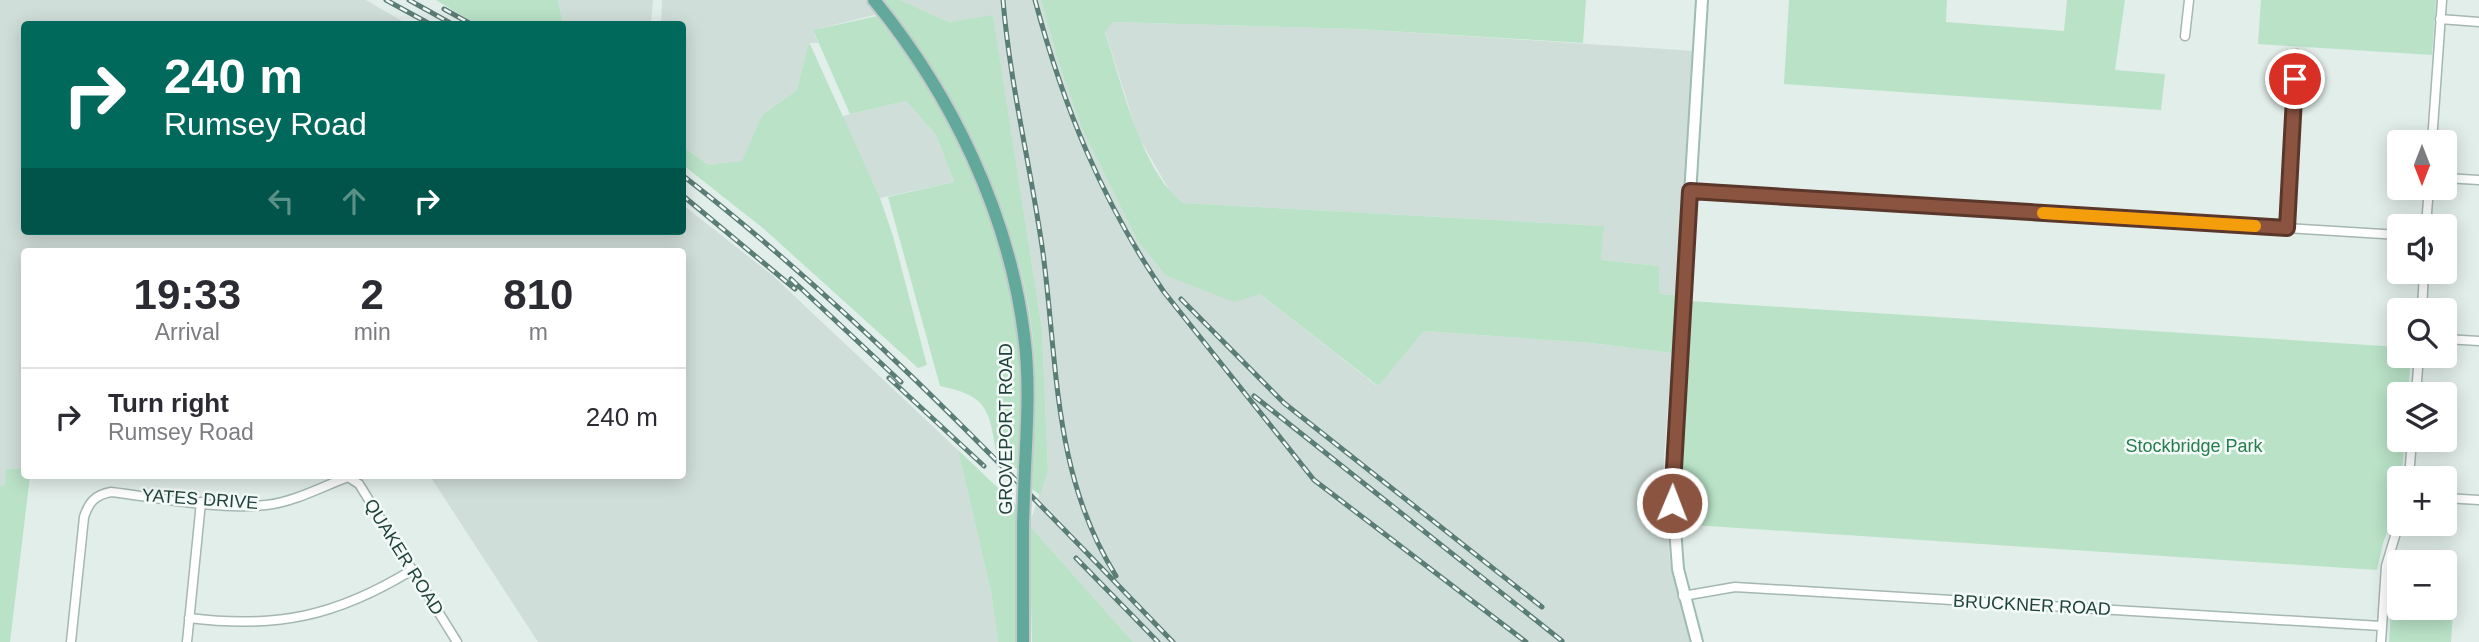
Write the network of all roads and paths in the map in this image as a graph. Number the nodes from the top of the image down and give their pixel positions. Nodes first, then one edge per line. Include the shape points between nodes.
1 (874, 0) edge
2 (1702, 0) edge
3 (2189, 0) edge
4 (2442, 0) edge
5 (2440, 19) junction
6 (2479, 22) edge
7 (2185, 36) dead end
8 (2297, 54) dead end
9 (2433, 130) edge
10 (2457, 179) edge
11 (2479, 180) edge
12 (1690, 191) junction
13 (2287, 228) junction
14 (2387, 234) edge
15 (2457, 340) edge
16 (2479, 341) edge
17 (343, 479) edge
18 (351, 479) edge
19 (2457, 499) edge
20 (2479, 500) edge
21 (201, 502) junction
22 (2395, 536) edge
23 (412, 570) junction
24 (1683, 596) junction
25 (189, 618) junction
26 (2381, 626) junction
27 (71, 642) edge
28 (187, 642) edge
29 (457, 642) edge
30 (1023, 642) edge
31 (1697, 642) edge
32 (2381, 642) edge

1 - 30 main road, GROVEPORT ROAD, bridge via 910,47 947,108 1002,232 1024,336
2 - 12 street
3 - 7 street
4 - 5 street
5 - 6 street
5 - 9 street
8 - 13 street
10 - 11 street
12 - 13 street
12 - 24 street via 1672,495 1674,547
13 - 14 street
15 - 16 street
17 - 21 street, YATES DRIVE via 268,505
18 - 23 street, QUAKER ROAD via 359,484
19 - 20 street
21 - 25 street
21 - 27 street, YATES DRIVE via 111,492 92,500 84,517
22 - 26 street via 2386,566
23 - 25 street via 358,600 310,617 259,624
23 - 29 street, QUAKER ROAD
24 - 26 street, BRUCKNER ROAD via 1735,587
24 - 31 street
25 - 28 street
26 - 32 street

